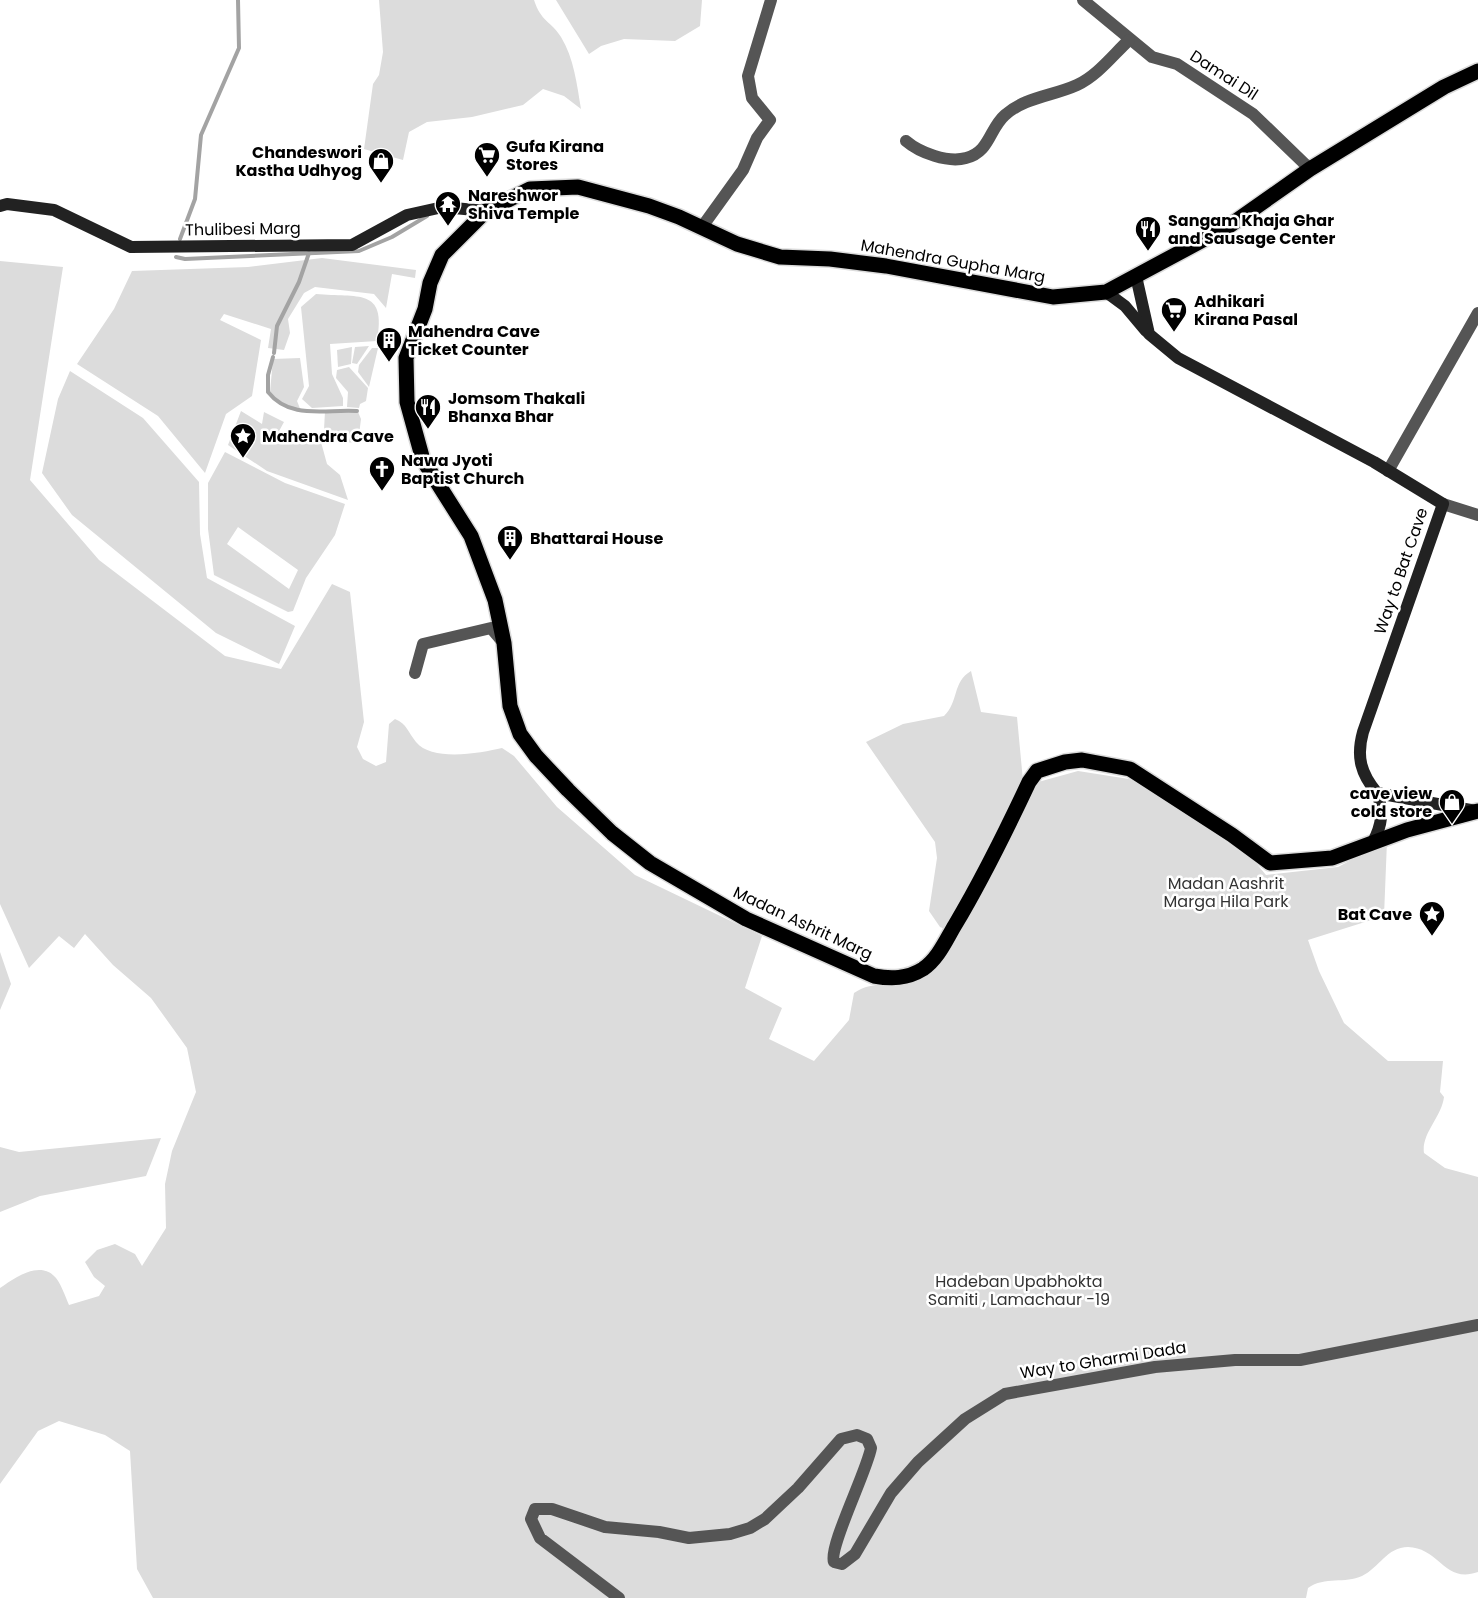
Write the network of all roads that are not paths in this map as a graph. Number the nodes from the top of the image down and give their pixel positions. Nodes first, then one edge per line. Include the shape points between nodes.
1 (771, 0) edge
2 (1083, 0) edge
3 (1129, 40) junction
4 (1478, 71) edge
5 (906, 141) dead end
6 (1310, 169) junction
7 (0, 206) edge
8 (486, 212) junction
9 (702, 226) junction
10 (1136, 276) junction
11 (1106, 292) junction
12 (1478, 313) edge
13 (1149, 334) junction
14 (1388, 471) junction
15 (1443, 504) junction
16 (1478, 515) edge
17 (504, 643) junction
18 (416, 673) dead end
19 (1377, 793) junction
20 (1478, 811) edge
21 (1373, 842) junction
22 (1478, 1325) edge
23 (619, 1598) edge

1 - 9 street via 748,76 752,98 770,120 743,170
2 - 3 street, Damai Dil
3 - 5 street via 1080,83 1035,98 1006,113 987,145 976,154 952,160 916,149
3 - 6 street, Damai Dil via 1152,57 1177,64 1253,114
4 - 6 main road, Mahendra Gupha Marg via 1444,87
6 - 10 main road, Mahendra Gupha Marg via 1229,226
7 - 8 main road, Thulibesi Marg via 54,210 131,247 352,245 407,215 443,207
8 - 9 main road, Mahendra Gupha Marg via 530,189 578,187 649,206
8 - 17 main road, Madan Ashrit Marg via 442,255 406,358 407,402 423,460 471,536 495,600
9 - 11 main road, Mahendra Gupha Marg via 737,244 780,257 886,266 1053,297
10 - 11 main road, Mahendra Gupha Marg
10 - 13 main road
11 - 13 main road, Way to Bat Cave via 1125,306
12 - 14 street
13 - 14 main road, Way to Bat Cave via 1178,358
14 - 15 main road, Way to Bat Cave
15 - 16 street
15 - 19 main road, Way to Bat Cave via 1359,748 1361,767
17 - 18 street via 491,628 423,644
17 - 21 main road, Madan Ashrit Marg via 510,706 520,734 536,756 612,833 650,863 746,920 874,976 909,976 924,969 937,956 982,879 1029,782 1047,766 1082,760 1130,769 1270,863 1332,858
19 - 20 main road
19 - 21 main road via 1382,816
20 - 21 main road, Madan Ashrit Marg
22 - 23 street, Way to Gharmi Dada via 1300,1360 1235,1360 1155,1367 1005,1394 965,1419 918,1462 891,1493 855,1554 842,1564 834,1562 832,1550 846,1522 871,1448 867,1439 857,1435 841,1439 765,1519 730,1534 689,1538 605,1527 552,1509 536,1509 531,1519 540,1538

